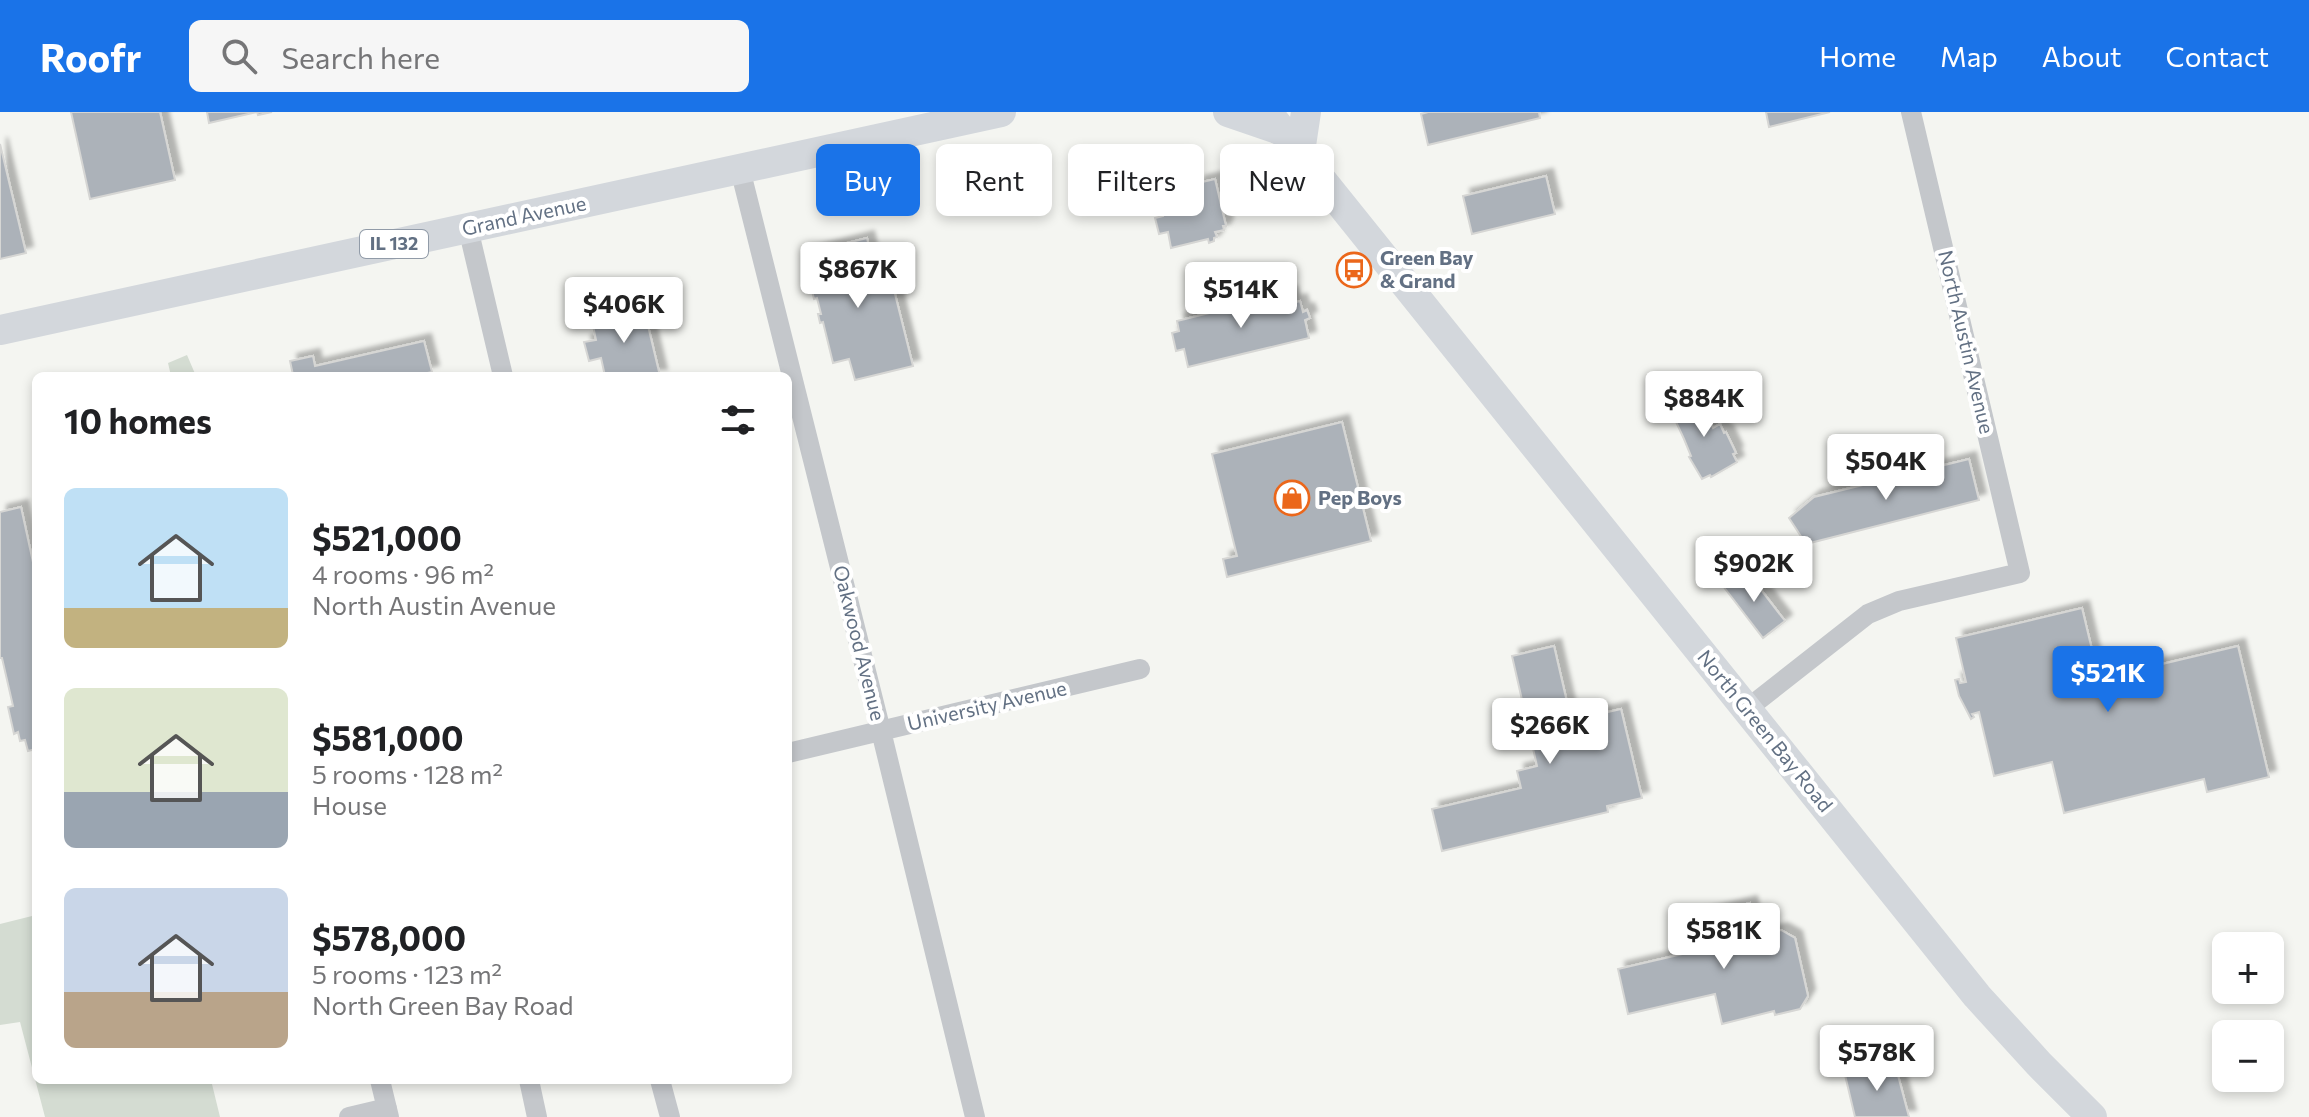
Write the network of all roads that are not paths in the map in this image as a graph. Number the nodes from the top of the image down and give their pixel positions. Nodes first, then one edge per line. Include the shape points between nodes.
1 (1001, 112) edge
2 (1228, 112) edge
3 (1306, 112) edge
4 (1911, 112) edge
5 (1283, 132) edge
6 (740, 169) junction
7 (468, 228) junction
8 (0, 330) edge
9 (502, 372) edge
10 (791, 372) edge
11 (792, 376) edge
12 (1140, 669) dead end
13 (1747, 709) junction
14 (881, 731) junction
15 (792, 752) edge
16 (381, 1084) edge
17 (530, 1084) edge
18 (661, 1084) edge
19 (388, 1113) edge
20 (349, 1117) edge
21 (537, 1117) edge
22 (670, 1117) edge
23 (975, 1117) edge
24 (2092, 1117) edge

1 - 6 main road, Grand Avenue / IL 132
2 - 5 main road
3 - 5 main road
4 - 13 street, North Austin Avenue via 2020,573 1899,601 1868,614
5 - 13 main road, North Green Bay Road
6 - 7 main road, Grand Avenue / IL 132
6 - 10 street, Oakwood Avenue
7 - 8 main road, Grand Avenue / IL 132
7 - 9 street
11 - 14 street, Oakwood Avenue
12 - 14 street, University Avenue
13 - 24 main road, North Green Bay Road via 1977,996
14 - 15 street, University Avenue
14 - 23 street, Oakwood Avenue
16 - 19 street
17 - 21 street
18 - 22 street
19 - 20 street

